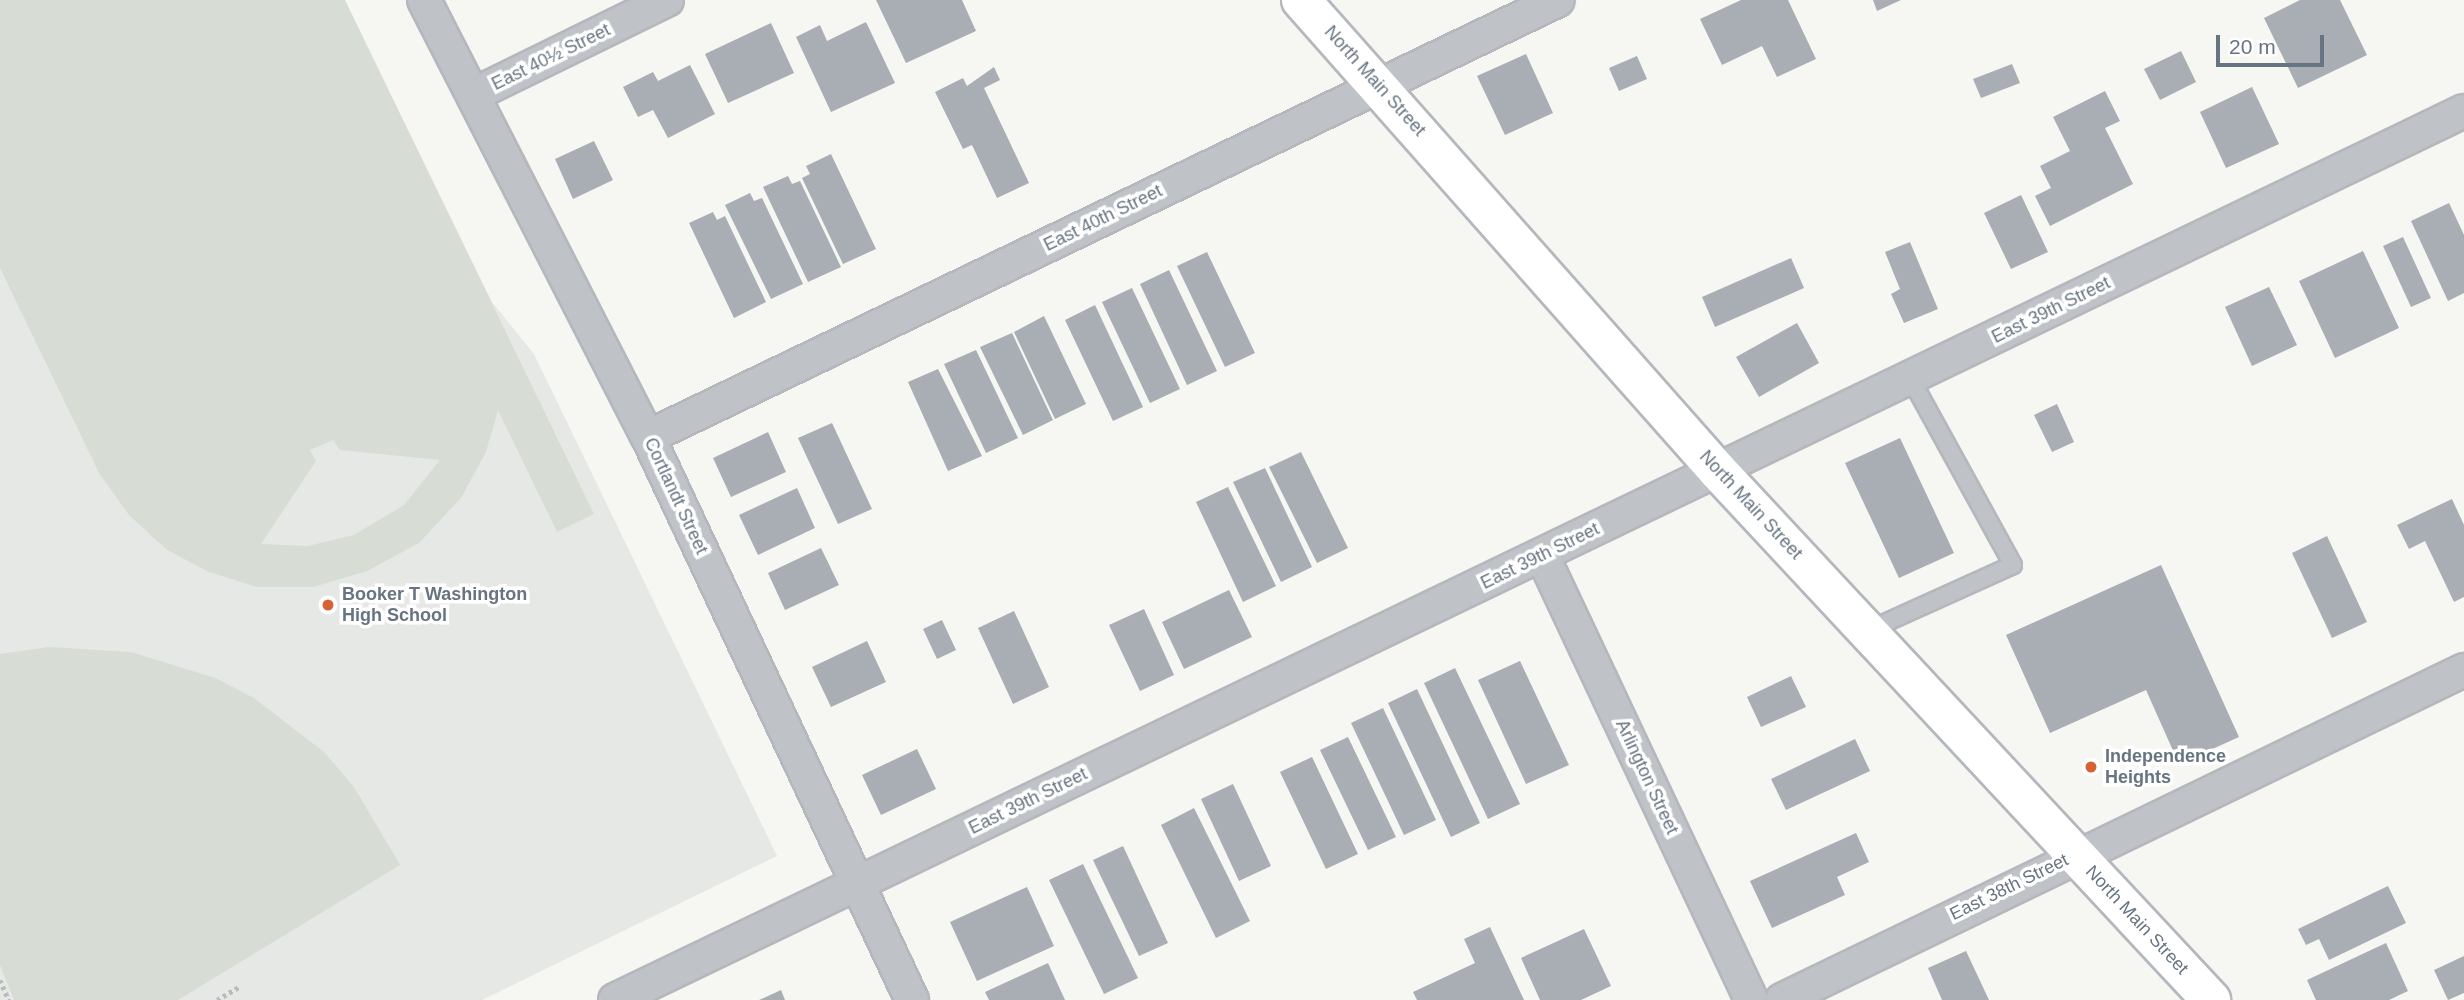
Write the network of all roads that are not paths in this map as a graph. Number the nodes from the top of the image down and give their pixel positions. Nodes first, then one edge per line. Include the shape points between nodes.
1 (424, 0) edge
2 (667, 0) edge
3 (1301, 0) edge
4 (1558, 0) edge
5 (1381, 86) junction
6 (473, 95) junction
7 (2464, 111) edge
8 (1910, 378) junction
9 (648, 436) junction
10 (1717, 470) junction
11 (1542, 555) junction
12 (1867, 631) junction
13 (2464, 670) edge
14 (2076, 854) junction
15 (856, 884) junction
16 (615, 1000) edge
17 (912, 1000) edge
18 (1751, 1000) edge
19 (1782, 1000) edge
20 (2211, 1000) edge

1 - 6 street, Cortlandt Street
2 - 6 street, East 40½ Street
3 - 5 main road, North Main Street
4 - 5 street, East 40th Street
5 - 9 street, East 40th Street
5 - 10 main road, North Main Street
6 - 9 street, Cortlandt Street
7 - 8 street, East 39th Street
8 - 10 street, East 39th Street
8 - 12 lane via 2013,565
9 - 15 street, Cortlandt Street
10 - 11 street, East 39th Street
10 - 12 main road, North Main Street
11 - 15 street, East 39th Street
11 - 18 street, Arlington Street
12 - 14 main road, North Main Street
13 - 14 street, East 38th Street
14 - 19 street, East 38th Street
14 - 20 main road, North Main Street
15 - 16 street, East 39th Street
15 - 17 street, Cortlandt Street

